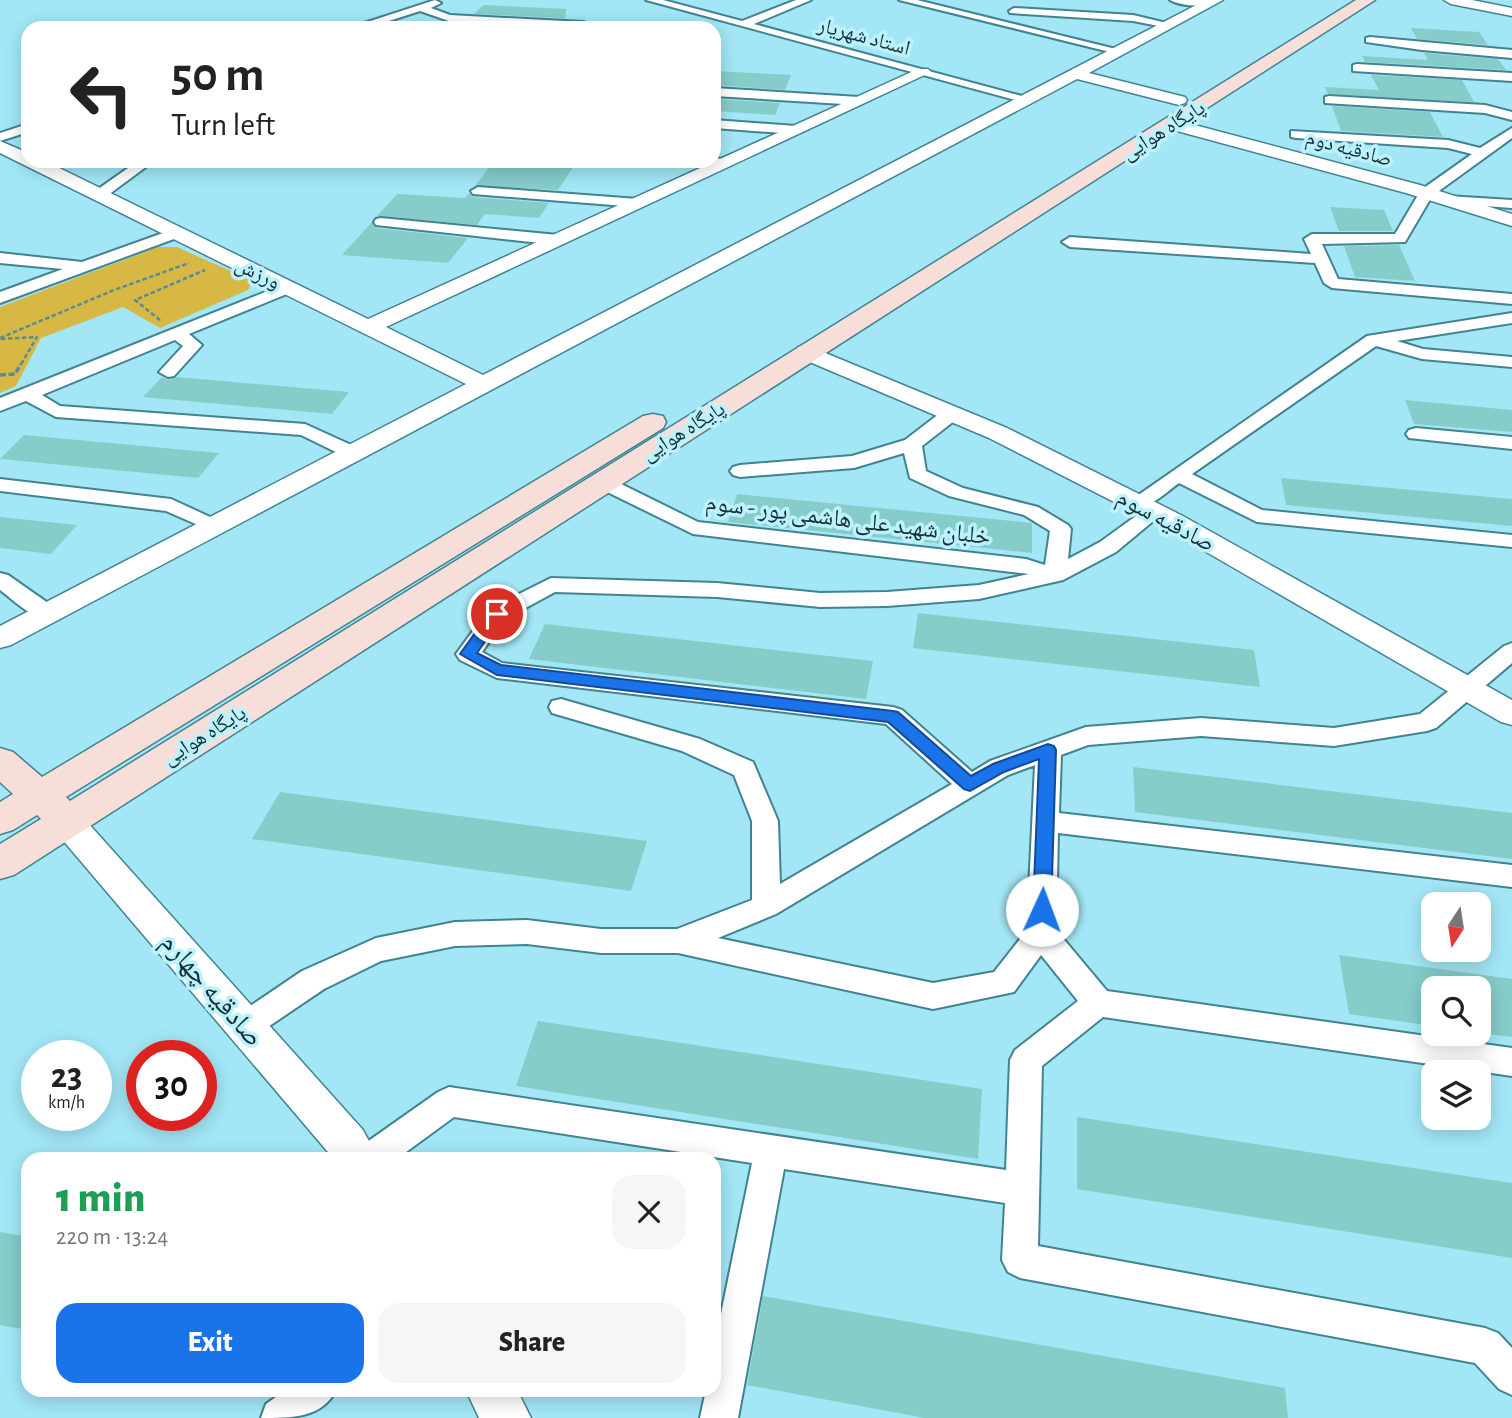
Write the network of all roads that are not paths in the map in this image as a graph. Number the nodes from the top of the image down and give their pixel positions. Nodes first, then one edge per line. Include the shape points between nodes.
1 (447, 0) edge
2 (650, 0) edge
3 (806, 0) edge
4 (904, 0) edge
5 (942, 0) edge
6 (1175, 0) edge
7 (1342, 0) edge
8 (1367, 0) edge
9 (1451, 0) edge
10 (1214, 1) edge
11 (928, 6) junction
12 (421, 8) junction
13 (1014, 11) dead end
14 (1512, 12) edge
15 (378, 21) edge
16 (507, 21) edge
17 (743, 24) junction
18 (1169, 25) junction
19 (1370, 40) dead end
20 (1118, 51) junction
21 (1512, 54) edge
22 (1357, 68) dead end
23 (923, 72) junction
24 (1074, 74) junction
25 (1512, 77) edge
26 (721, 92) edge
27 (1475, 92) junction
28 (1027, 99) junction
29 (1329, 100) dead end
30 (859, 101) junction
31 (1167, 114) junction
32 (1512, 116) edge
33 (721, 125) edge
34 (1439, 125) junction
35 (21, 130) edge
36 (796, 130) junction
37 (1512, 132) edge
38 (1296, 134) dead end
39 (0, 136) edge
40 (0, 146) edge
41 (1483, 153) junction
42 (21, 156) edge
43 (721, 163) edge
44 (725, 163) junction
45 (721, 165) edge
46 (45, 168) edge
47 (137, 168) edge
48 (714, 168) edge
49 (478, 191) dead end
50 (1426, 193) junction
51 (99, 195) junction
52 (1447, 200) junction
53 (638, 203) junction
54 (1512, 204) edge
55 (1512, 220) edge
56 (381, 222) dead end
57 (177, 233) junction
58 (558, 240) junction
59 (1070, 242) dead end
60 (0, 258) edge
61 (1321, 259) junction
62 (85, 267) junction
63 (288, 288) junction
64 (0, 298) edge
65 (1508, 299) edge
66 (1512, 318) edge
67 (368, 327) junction
68 (176, 333) junction
69 (1373, 340) junction
70 (794, 347) junction
71 (1512, 362) edge
72 (168, 372) dead end
73 (484, 384) junction
74 (29, 394) junction
75 (0, 405) edge
76 (951, 414) junction
77 (1416, 435) dead end
78 (1512, 443) edge
79 (912, 444) junction
80 (353, 453) junction
81 (740, 471) dead end
82 (1178, 475) junction
83 (602, 482) junction
84 (0, 485) edge
85 (1145, 508) junction
86 (214, 526) junction
87 (1512, 541) edge
88 (1055, 575) junction
89 (0, 580) edge
90 (47, 614) junction
91 (0, 638) edge
92 (1512, 651) edge
93 (1466, 687) junction
94 (561, 707) dead end
95 (1512, 714) edge
96 (1048, 750) junction
97 (0, 761) edge
98 (970, 785) junction
99 (54, 809) junction
100 (0, 820) edge
101 (1045, 821) junction
102 (0, 864) edge
103 (1512, 876) edge
104 (766, 906) junction
105 (1041, 933) junction
106 (678, 941) junction
107 (1098, 1003) junction
108 (245, 1026) junction
109 (1512, 1062) edge
110 (771, 1150) junction
111 (353, 1152) edge
112 (380, 1152) edge
113 (1022, 1189) junction
114 (1512, 1376) edge
115 (308, 1397) edge
116 (494, 1397) edge
117 (280, 1418) edge
118 (506, 1418) edge
119 (719, 1418) edge

1 - 12 street
2 - 17 street, استاد شهریار
3 - 17 street
4 - 11 street
5 - 11 street
6 - 10 street
7 - 31 main road, پایگاه هوایی
8 - 31 main road, پایگاه هوایی
9 - 14 street
10 - 18 street
11 - 20 street
12 - 15 street
12 - 16 street via 449,18
13 - 18 street via 1133,18
17 - 23 street, استاد شهریار
18 - 20 street
19 - 21 street
20 - 24 street
22 - 27 street
23 - 28 street, استاد شهریار
23 - 30 street
24 - 28 street
24 - 31 street, صادقیه دوم
25 - 27 street
26 - 30 street
27 - 32 street
27 - 34 street
28 - 73 street
29 - 34 street
30 - 36 street
31 - 50 street, صادقیه دوم
31 - 70 main road, پایگاه هوایی
33 - 36 street
34 - 38 street
34 - 41 street
35 - 39 street
36 - 44 street
37 - 41 street
40 - 42 street, ورزش
41 - 50 street
43 - 44 street
44 - 45 street
46 - 51 street, ورزش
47 - 51 street
48 - 53 street
49 - 53 street
50 - 52 street, صادقیه دوم
50 - 61 street via 1399,239 1312,239
51 - 57 street, ورزش
52 - 54 street
52 - 55 street, صادقیه دوم
53 - 58 street
56 - 58 street
57 - 62 street
57 - 63 street, ورزش
58 - 67 street
59 - 61 street
60 - 62 street
61 - 65 street via 1332,284
62 - 64 street
63 - 67 street, ورزش
63 - 68 street
65 - 66 street
66 - 69 street
67 - 73 street, ورزش
68 - 72 street via 193,345
68 - 74 street
69 - 71 street via 1422,354
69 - 82 street
70 - 76 street, صادقیه سوم
70 - 83 main road, پایگاه هوایی
70 - 99 main road, پایگاه هوایی
73 - 80 street
74 - 75 street
74 - 80 street via 56,411 305,430
76 - 79 street
76 - 85 street, صادقیه سوم
77 - 78 street
79 - 81 street via 854,462
79 - 88 street via 917,474 956,492 1031,511 1061,529
80 - 86 street
82 - 85 street
82 - 87 street via 1257,516
83 - 88 street, خلبان شهید علی هاشمی پور - سوم via 693,528 1026,566
83 - 99 main road, پایگاه هوایی
84 - 86 street via 171,505
85 - 88 street via 1108,547
85 - 93 street, صادقیه سوم
86 - 90 street
88 - 98 street via 979,592 887,600 551,585 497,614 468,654 497,670 893,716
89 - 90 street
90 - 91 street
92 - 93 street
93 - 95 street, صادقیه سوم
93 - 96 street via 1427,722 1334,737 1202,727 1086,736
94 - 104 street via 691,745 744,769 765,821
96 - 98 street via 999,768
96 - 101 street
97 - 99 main road
98 - 104 street
99 - 100 main road, پایگاه هوایی
99 - 102 main road, پایگاه هوایی
99 - 108 street, صادقیه چهارم
101 - 103 street
101 - 105 street
104 - 106 street
105 - 106 street via 1003,983 933,996
105 - 107 street
106 - 108 street via 601,941 527,932 454,934 376,950 313,980
107 - 109 street
107 - 113 street via 1026,1059
108 - 111 street, صادقیه چهارم
110 - 112 street via 449,1102
110 - 113 street
110 - 119 street
113 - 114 street via 1020,1260 1485,1346
115 - 117 street
116 - 118 street

